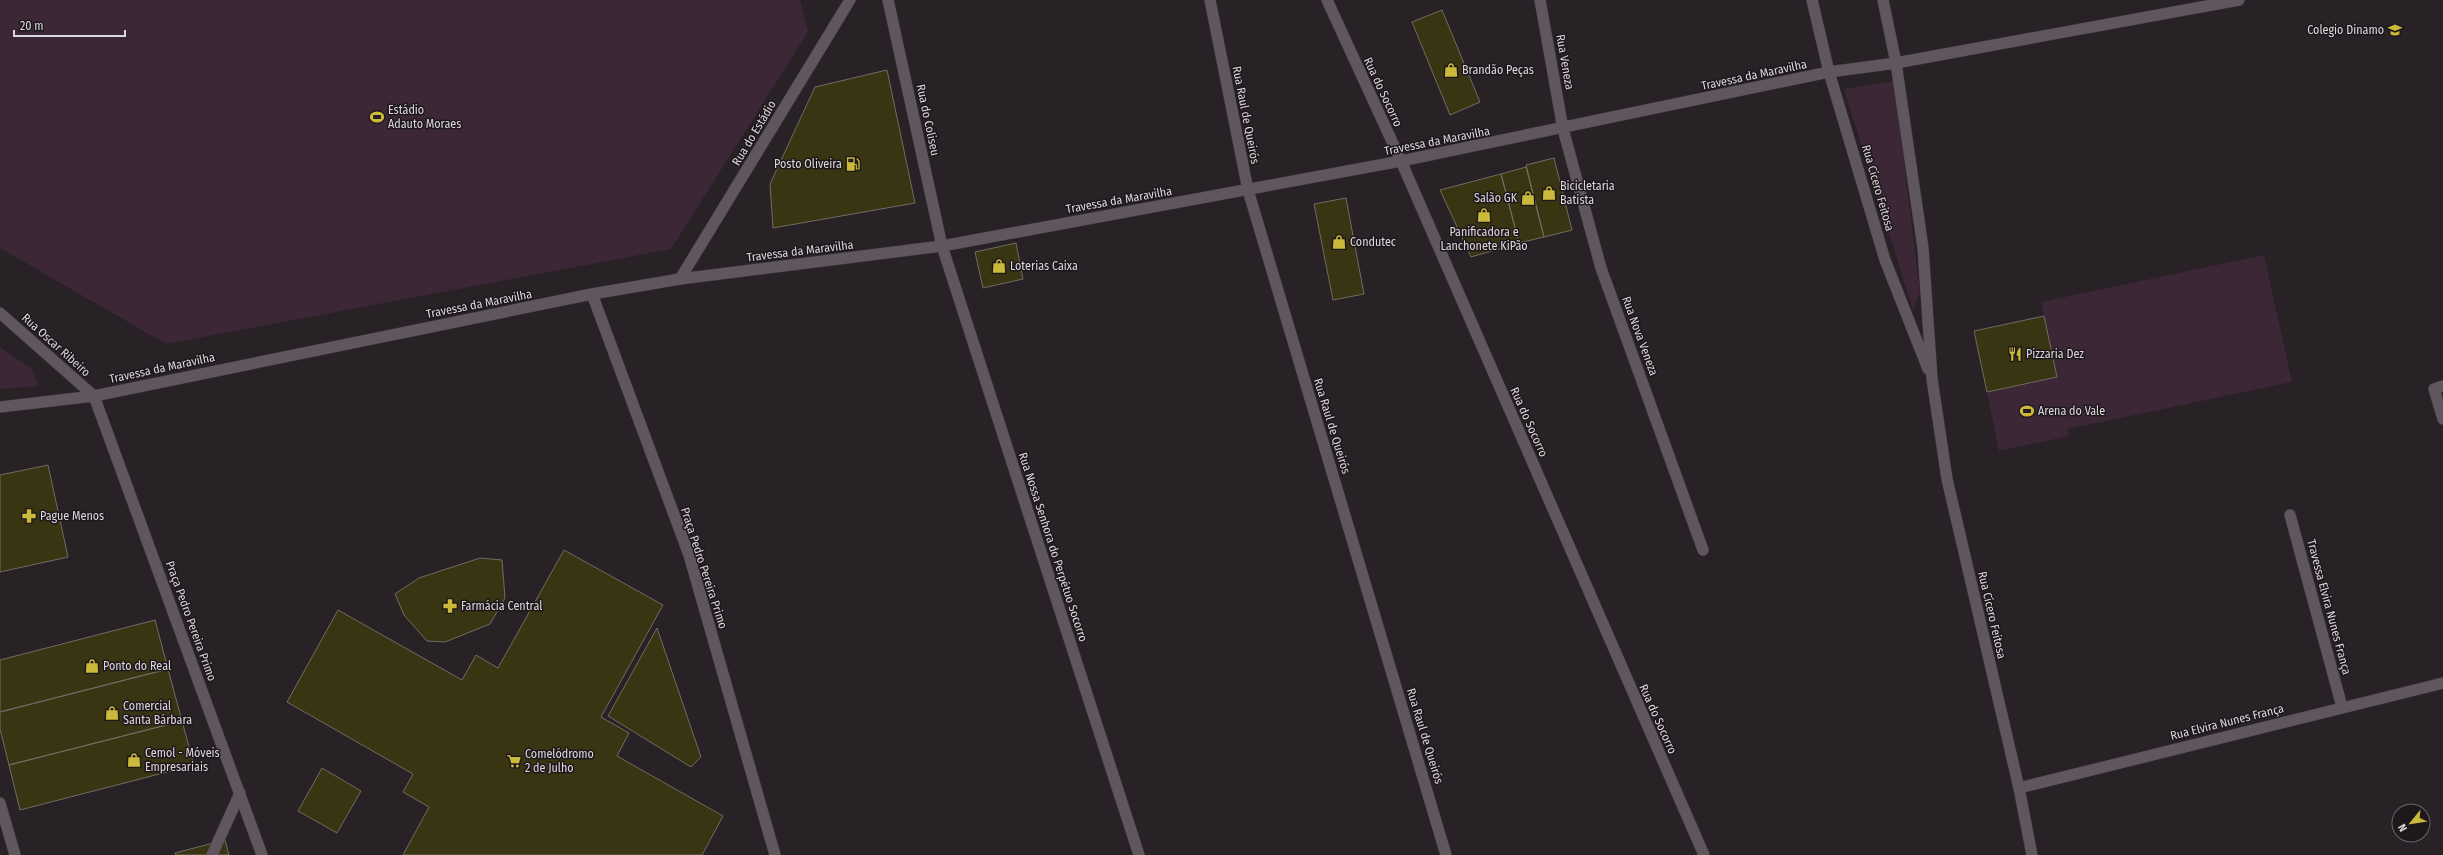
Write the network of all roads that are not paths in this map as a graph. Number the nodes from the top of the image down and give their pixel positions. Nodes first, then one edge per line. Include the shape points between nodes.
1 (850, 0) edge
2 (888, 0) edge
3 (1210, 0) edge
4 (1327, 0) edge
5 (1540, 0) edge
6 (1812, 0) edge
7 (1883, 0) edge
8 (2239, 0) edge
9 (1896, 63) junction
10 (1829, 72) junction
11 (1563, 129) junction
12 (1401, 161) junction
13 (1248, 190) junction
14 (942, 246) junction
15 (680, 279) junction
16 (592, 294) junction
17 (0, 312) edge
18 (1932, 379) junction
19 (2438, 387) edge
20 (94, 396) junction
21 (0, 407) edge
22 (2443, 419) edge
23 (2290, 514) dead end
24 (1703, 550) dead end
25 (2443, 683) edge
26 (2342, 707) junction
27 (2019, 788) junction
28 (240, 793) junction
29 (0, 803) edge
30 (15, 855) edge
31 (212, 855) edge
32 (262, 855) edge
33 (775, 855) edge
34 (1139, 855) edge
35 (1446, 855) edge
36 (1704, 855) edge
37 (2032, 855) edge

1 - 15 street, Rua do Estádio
2 - 14 street, Rua do Coliseu
3 - 13 street, Rua Raul de Queirós
4 - 12 street, Rua do Socorro
5 - 11 street, Rua Veneza
6 - 10 street, Rua Cícero Feitosa
7 - 9 street, Rua Cícero Feitosa
8 - 9 street, Travessa da Maravilha
9 - 10 street, Travessa da Maravilha
9 - 18 street, Rua Cícero Feitosa via 1923,248
10 - 11 street, Travessa da Maravilha
10 - 18 street, Rua Cícero Feitosa via 1885,260
11 - 12 street, Travessa da Maravilha
11 - 24 street, Rua Nova Veneza via 1601,268
12 - 13 street, Travessa da Maravilha
12 - 36 street, Rua do Socorro
13 - 14 street, Travessa da Maravilha
13 - 35 street, Rua Raul de Queirós
14 - 15 street, Travessa da Maravilha
14 - 34 street, Rua Nossa Senhora do Perpétuo Socorro
15 - 16 street, Travessa da Maravilha
16 - 20 street, Travessa da Maravilha
16 - 33 street, Praça Pedro Pereira Primo via 689,555
17 - 20 street, Rua Oscar Ribeiro
18 - 27 street, Rua Cícero Feitosa via 1947,479
19 - 22 street
20 - 21 street, Travessa da Maravilha
20 - 28 street, Praça Pedro Pereira Primo
23 - 26 street, Travessa Elvira Nunes França
25 - 26 street, Rua Elvira Nunes França
26 - 27 street, Rua Elvira Nunes França
27 - 37 street, Rua Cícero Feitosa
28 - 31 street
28 - 32 street, Praça Pedro Pereira Primo
29 - 30 street

